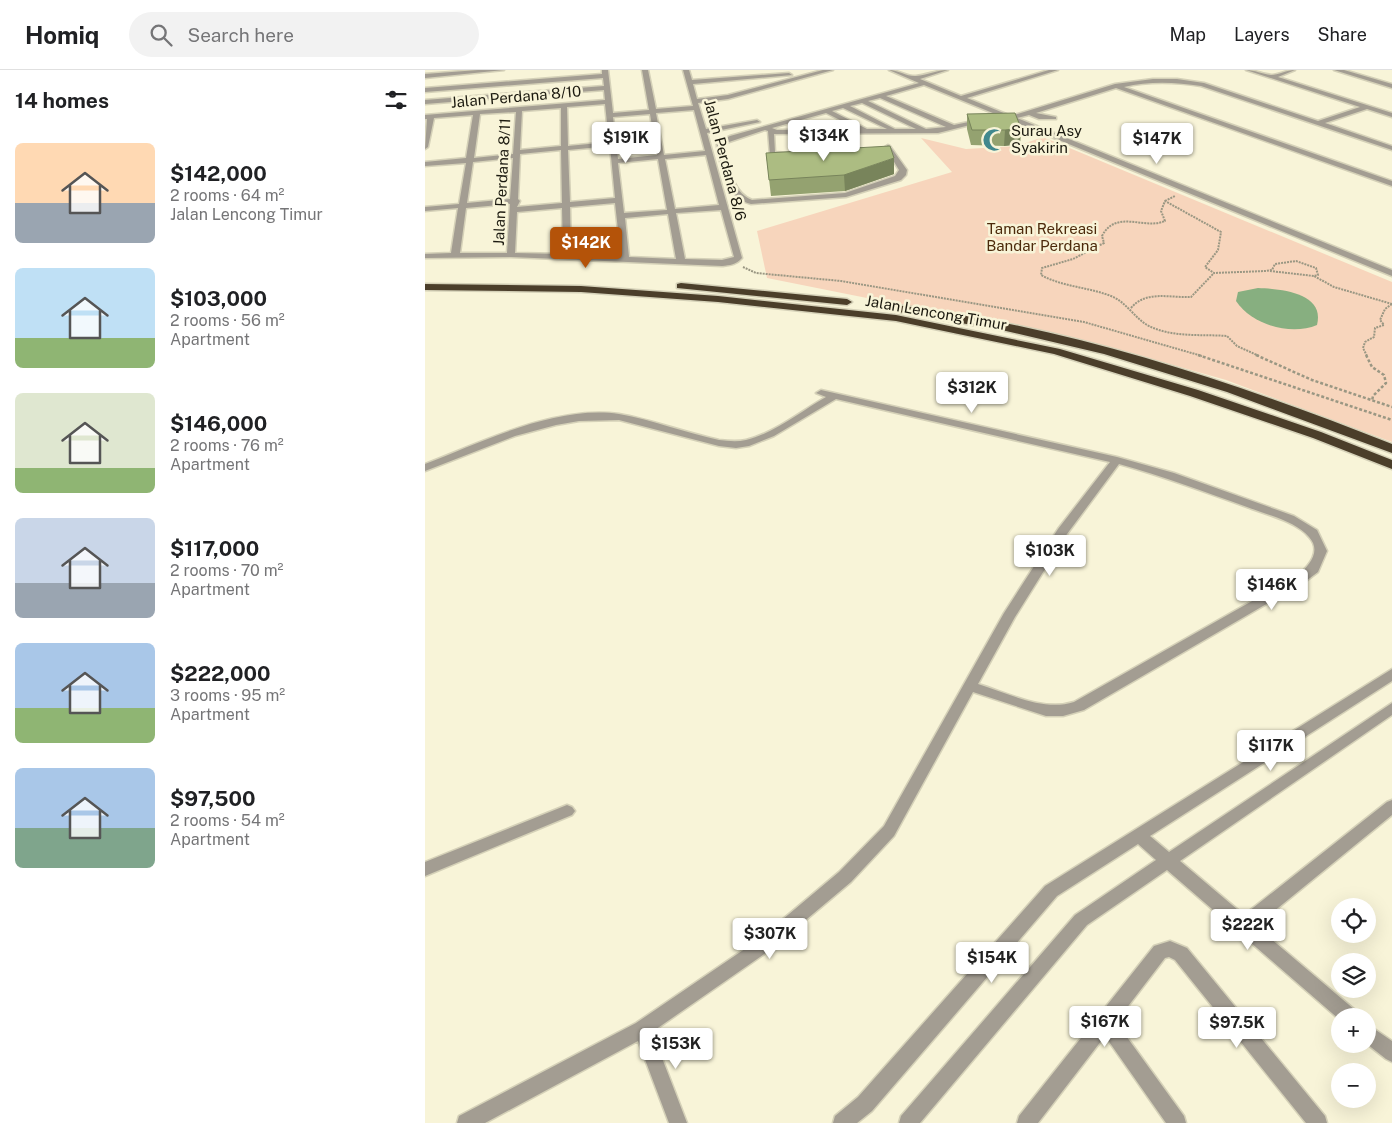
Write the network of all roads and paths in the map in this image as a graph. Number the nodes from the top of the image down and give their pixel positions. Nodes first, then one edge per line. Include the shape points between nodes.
1 (501, 70) edge
2 (645, 70) edge
3 (686, 70) edge
4 (830, 70) edge
5 (892, 70) edge
6 (945, 70) edge
7 (1055, 70) edge
8 (1249, 70) edge
9 (1292, 70) edge
10 (1337, 70) edge
11 (479, 72) junction
12 (821, 72) junction
13 (606, 73) edge
14 (425, 76) edge
15 (1272, 77) junction
16 (914, 78) junction
17 (689, 82) junction
18 (926, 83) junction
19 (476, 86) junction
20 (1115, 86) junction
21 (1392, 86) edge
22 (608, 88) junction
23 (425, 90) edge
24 (881, 96) junction
25 (474, 98) junction
26 (961, 98) junction
27 (863, 101) junction
28 (425, 102) edge
29 (609, 102) junction
30 (821, 104) dead end
31 (695, 105) junction
32 (564, 106) junction
33 (844, 106) junction
34 (1367, 107) junction
35 (519, 109) junction
36 (827, 111) junction
37 (654, 112) junction
38 (474, 113) junction
39 (1031, 113) junction
40 (785, 114) dead end
41 (1002, 114) junction
42 (610, 115) junction
43 (1392, 115) edge
44 (428, 116) edge
45 (809, 116) junction
46 (1012, 118) junction
47 (1054, 118) dead end
48 (817, 119) dead end
49 (824, 123) dead end
50 (1318, 123) junction
51 (954, 128) junction
52 (769, 130) junction
53 (838, 131) junction
54 (866, 131) junction
55 (884, 131) junction
56 (897, 131) junction
57 (925, 131) junction
58 (703, 132) junction
59 (732, 137) junction
60 (613, 144) junction
61 (425, 147) edge
62 (888, 147) junction
63 (565, 148) junction
64 (1392, 148) edge
65 (880, 149) edge
66 (707, 153) junction
67 (517, 154) junction
68 (662, 157) junction
69 (796, 158) edge
70 (470, 160) junction
71 (615, 161) junction
72 (425, 164) edge
73 (1392, 184) edge
74 (1178, 195) dead end
75 (619, 200) junction
76 (1165, 201) junction
77 (464, 205) junction
78 (568, 205) junction
79 (515, 206) junction
80 (723, 207) junction
81 (425, 209) edge
82 (673, 212) junction
83 (620, 216) junction
84 (425, 256) edge
85 (455, 256) junction
86 (511, 256) junction
87 (567, 257) junction
88 (625, 259) junction
89 (681, 262) junction
90 (1266, 271) junction
91 (1214, 273) junction
92 (1392, 273) edge
93 (1314, 276) junction
94 (425, 278) edge
95 (425, 287) edge
96 (1392, 304) edge
97 (1131, 308) junction
98 (821, 393) dead end
99 (835, 396) junction
100 (1372, 401) junction
101 (1392, 408) edge
102 (1392, 448) edge
103 (1117, 460) junction
104 (1392, 465) edge
105 (425, 468) edge
106 (1392, 674) edge
107 (971, 686) junction
108 (1392, 708) edge
109 (1392, 806) edge
110 (567, 811) dead end
111 (1138, 835) junction
112 (1168, 861) junction
113 (425, 868) edge
114 (1243, 926) junction
115 (1340, 1008) edge
116 (1105, 1022) junction
117 (642, 1028) junction
118 (1376, 1040) edge
119 (1392, 1053) edge
120 (1032, 1121) edge
121 (466, 1123) edge
122 (678, 1123) edge
123 (842, 1123) edge
124 (908, 1123) edge
125 (1177, 1123) edge
126 (1318, 1123) edge

1 - 11 street
2 - 37 street
3 - 17 street, Jalan Perdana 8/6
4 - 12 street
5 - 16 street
6 - 16 street
7 - 26 street
8 - 15 street
9 - 15 street
10 - 21 street
11 - 14 street
11 - 19 street
12 - 17 street
12 - 31 street
13 - 19 street
13 - 22 street
15 - 34 street
16 - 18 street
16 - 30 street
17 - 31 street, Jalan Perdana 8/6
18 - 24 street
18 - 26 street
19 - 23 street
19 - 25 street
20 - 39 street
20 - 50 street via 1138,81 1195,82
20 - 73 street
22 - 25 street
22 - 29 street
24 - 27 street
24 - 51 street
25 - 28 street
25 - 38 street
26 - 41 street
27 - 33 street
27 - 57 street
29 - 32 street, Jalan Perdana 8/10
29 - 42 street
31 - 37 street
31 - 58 street, Jalan Perdana 8/6
32 - 35 street, Jalan Perdana 8/10
32 - 63 street
33 - 36 street
33 - 56 street
34 - 43 street
34 - 50 street
35 - 38 street, Jalan Perdana 8/10
35 - 67 street, Jalan Perdana 8/11
36 - 45 street
36 - 54 street
37 - 42 street
37 - 68 street
38 - 44 street, Jalan Perdana 8/10
38 - 70 street
39 - 46 street
39 - 47 street
40 - 58 street
41 - 46 street
41 - 51 street
42 - 60 street
44 - 61 street
45 - 48 street
45 - 52 street
46 - 92 street
49 - 53 street
50 - 64 street
51 - 57 street
52 - 53 street
52 - 59 street
52 - 69 street via 772,154 786,155 782,160
53 - 54 street
54 - 55 street
55 - 56 street
55 - 62 street
56 - 57 street
58 - 59 street
58 - 66 street, Jalan Perdana 8/6
59 - 62 street via 719,143 734,189 743,200 751,202 846,195 898,178 903,175 903,170
60 - 63 street
60 - 71 street
62 - 65 street
63 - 67 street
63 - 78 street
66 - 68 street
66 - 80 street, Jalan Perdana 8/6
67 - 70 street
67 - 79 street, Jalan Perdana 8/11
68 - 71 street
68 - 82 street
70 - 72 street
70 - 77 street
71 - 75 street
74 - 76 path
75 - 78 street
75 - 83 street
76 - 91 path via 1221,232 1221,244 1215,258 1205,266
76 - 97 path via 1161,214 1165,221 1158,225 1131,219 1121,222 1106,228 1102,236 1104,243 1094,250 1042,268 1041,275 1052,282 1112,296
77 - 79 street
77 - 81 street
77 - 85 street
78 - 79 street
78 - 87 street
79 - 86 street, Jalan Perdana 8/11
80 - 82 street
80 - 89 street, Jalan Perdana 8/6 via 739,258 722,264
82 - 83 street
82 - 89 street
83 - 88 street
84 - 85 street
85 - 86 street
86 - 87 street
87 - 88 street
88 - 89 street
90 - 91 path
90 - 93 path
90 - 93 path via 1284,261 1301,260 1315,268 1318,275
91 - 97 path via 1196,287 1191,297 1142,299
93 - 96 path via 1340,289
94 - 102 highway, Jalan Lencong Timur via 587,280 724,288 906,309 1064,340 1207,380
95 - 104 highway, Jalan Lencong Timur via 591,289 896,318 1056,351 1195,393
96 - 100 path via 1381,314 1380,320 1384,325 1375,328 1375,337 1365,342 1363,348 1372,367 1384,375 1386,383
97 - 100 path via 1135,317 1150,326 1187,336 1227,336 1245,350 1312,380
98 - 99 street
99 - 103 street
99 - 105 street via 748,444 729,446 622,416 600,416 531,428
100 - 101 path
103 - 107 street via 1062,532 1009,616
103 - 107 street via 1170,475 1291,519 1318,541 1319,560 1314,569 1302,578 1079,706 1063,711 1046,711
106 - 111 street
107 - 117 street via 889,832 868,856 764,944
108 - 112 street
109 - 114 street
110 - 113 street
111 - 112 street
111 - 123 street via 1051,891 865,1104
112 - 114 street
112 - 124 street via 1081,920
114 - 115 street
116 - 120 street
116 - 125 street
116 - 126 street via 1160,951 1170,949 1181,954
117 - 121 street
117 - 122 street
118 - 119 street

